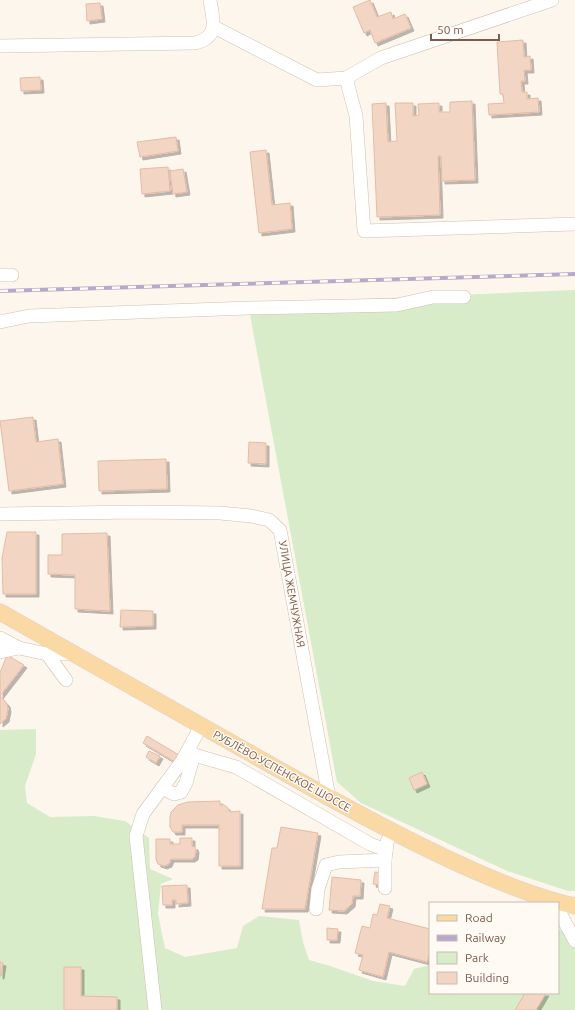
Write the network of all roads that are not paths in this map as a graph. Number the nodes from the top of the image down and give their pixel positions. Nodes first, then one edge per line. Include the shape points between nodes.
1 (210, 0) edge
2 (552, 0) edge
3 (214, 27) junction
4 (0, 46) edge
5 (346, 78) junction
6 (575, 224) edge
7 (464, 297) dead end
8 (0, 322) edge
9 (0, 514) edge
10 (0, 612) edge
11 (0, 638) edge
12 (19, 648) junction
13 (0, 652) edge
14 (47, 654) junction
15 (74, 654) junction
16 (66, 680) dead end
17 (201, 726) junction
18 (190, 753) junction
19 (162, 788) junction
20 (329, 797) junction
21 (392, 832) junction
22 (385, 855) junction
23 (385, 888) dead end
24 (559, 902) edge
25 (568, 905) edge
26 (316, 909) dead end
27 (575, 941) edge
28 (155, 1010) edge

1 - 3 street
2 - 5 street via 381,58
3 - 4 street via 211,35 195,43
3 - 5 street via 317,80
5 - 6 street via 356,116 364,231
7 - 8 street via 433,297 397,305 29,316
9 - 20 street, УЛИЦА ЖЕМЧУЖНАЯ via 220,513 269,520 280,530
10 - 15 main road, РУБЛЁВО-УСПЕНСКОЕ ШОССЕ
11 - 12 street
12 - 13 street
12 - 14 street
14 - 15 street
14 - 16 street
15 - 17 main road, РУБЛЁВО-УСПЕНСКОЕ ШОССЕ
17 - 18 street
17 - 20 main road, РУБЛЁВО-УСПЕНСКОЕ ШОССЕ
18 - 19 street
18 - 19 street via 186,783 181,792 174,794
18 - 22 street via 236,767
19 - 28 street via 143,814 136,836
20 - 21 main road, РУБЛЁВО-УСПЕНСКОЕ ШОССЕ
21 - 22 street
21 - 24 main road, РУБЛЁВО-УСПЕНСКОЕ ШОССЕ via 509,886
22 - 23 street
22 - 26 street via 326,865 318,889
25 - 27 street via 561,915

